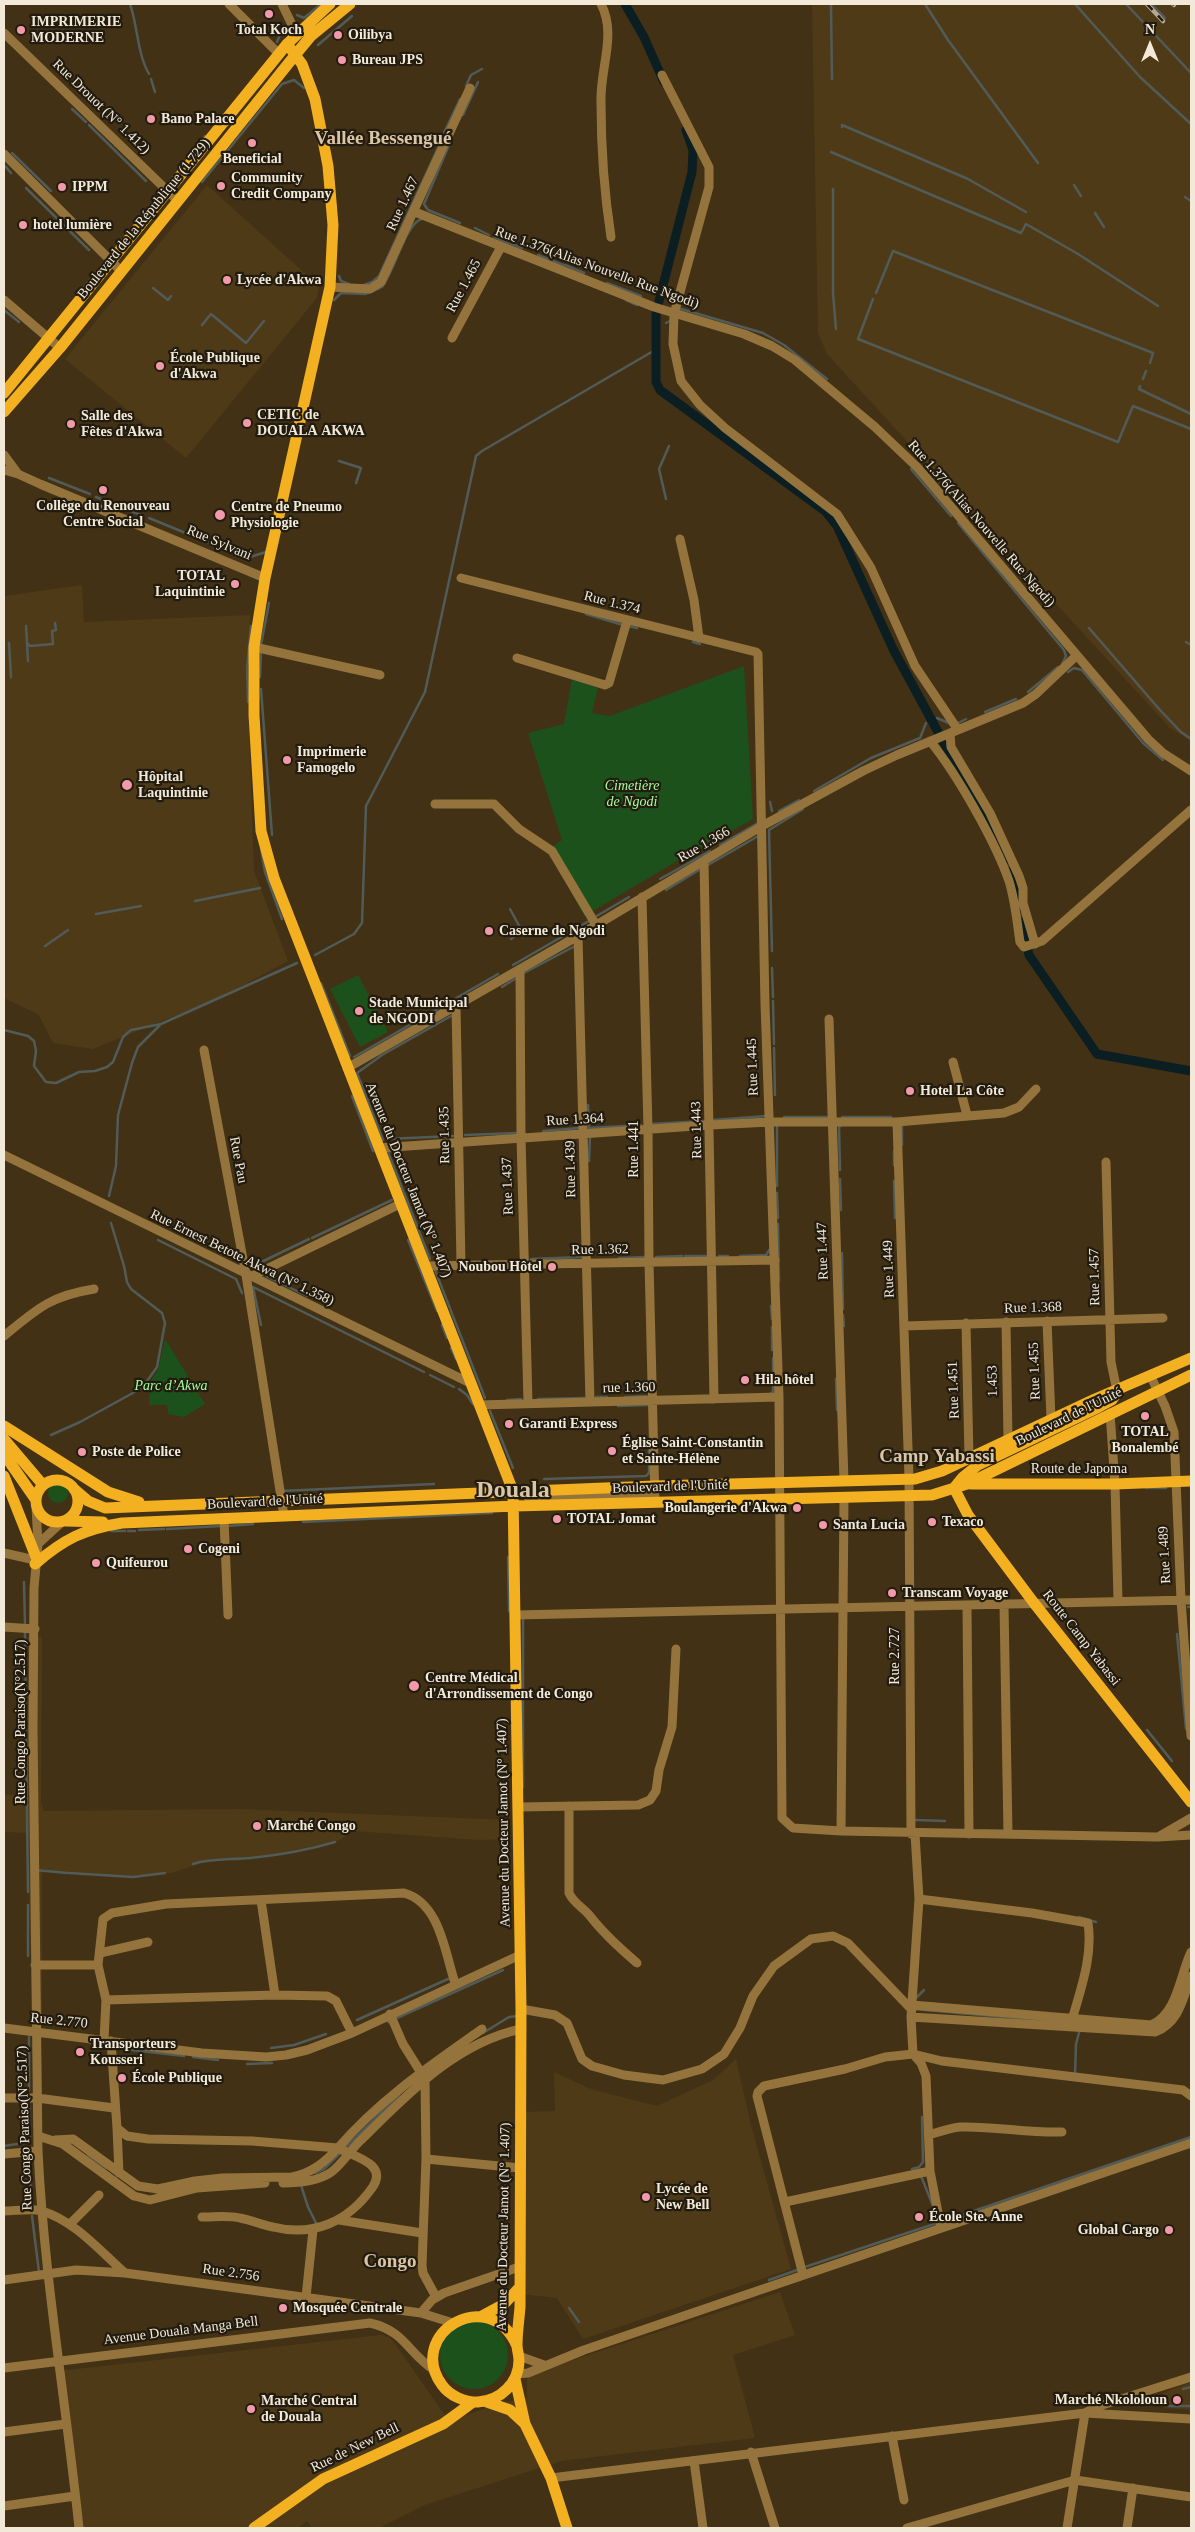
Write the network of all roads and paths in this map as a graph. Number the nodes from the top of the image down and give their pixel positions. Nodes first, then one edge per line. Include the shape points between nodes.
1 (229, 4) edge
2 (282, 4) edge
3 (330, 4) edge
4 (350, 4) edge
5 (601, 4) edge
6 (4, 33) edge
7 (296, 33) junction
8 (287, 44) junction
9 (278, 54) junction
10 (296, 54) junction
11 (662, 75) dead end
12 (470, 88) dead end
13 (4, 154) edge
14 (169, 192) junction
15 (178, 201) junction
16 (415, 212) junction
17 (611, 237) dead end
18 (501, 247) junction
19 (112, 262) junction
20 (121, 271) junction
21 (330, 287) junction
22 (4, 300) edge
23 (674, 314) junction
24 (48, 338) junction
25 (452, 338) dead end
26 (60, 348) junction
27 (4, 393) edge
28 (4, 412) edge
29 (4, 455) edge
30 (4, 470) edge
31 (18, 474) junction
32 (680, 539) dead end
33 (265, 578) junction
34 (461, 578) dead end
35 (627, 621) junction
36 (699, 638) junction
37 (254, 647) junction
38 (756, 652) joint
39 (1076, 656) junction
40 (517, 658) dead end
41 (380, 675) dead end
42 (954, 732) junction
43 (930, 741) junction
44 (1191, 771) edge
45 (435, 804) dead end
46 (1191, 810) edge
47 (762, 826) junction
48 (704, 861) junction
49 (642, 897) junction
50 (596, 925) junction
51 (578, 936) junction
52 (1030, 946) junction
53 (520, 969) junction
54 (456, 1006) junction
55 (829, 1019) dead end
56 (204, 1050) dead end
57 (953, 1062) dead end
58 (347, 1068) junction
59 (1036, 1089) dead end
60 (967, 1115) junction
61 (770, 1122) junction
62 (897, 1122) junction
63 (833, 1124) junction
64 (710, 1125) junction
65 (648, 1129) junction
66 (584, 1133) junction
67 (521, 1137) junction
68 (459, 1142) junction
69 (379, 1148) junction
70 (5, 1158) edge
71 (1106, 1162) dead end
72 (400, 1204) junction
73 (775, 1260) junction
74 (648, 1262) junction
75 (713, 1262) junction
76 (460, 1264) junction
77 (524, 1264) junction
78 (587, 1264) junction
79 (426, 1266) junction
80 (248, 1276) junction
81 (94, 1289) dead end
82 (1163, 1318) dead end
83 (1109, 1320) junction
84 (1047, 1321) junction
85 (1006, 1322) junction
86 (966, 1323) junction
87 (904, 1326) junction
88 (4, 1336) edge
89 (1191, 1358) edge
90 (1191, 1375) edge
91 (1151, 1377) junction
92 (470, 1383) junction
93 (1158, 1390) junction
94 (1117, 1391) junction
95 (779, 1397) junction
96 (714, 1399) junction
97 (653, 1401) junction
98 (590, 1402) junction
99 (528, 1403) junction
100 (479, 1405) junction
101 (1110, 1413) junction
102 (1051, 1419) junction
103 (4, 1426) edge
104 (4, 1439) edge
105 (1008, 1439) junction
106 (4, 1454) edge
107 (969, 1457) junction
108 (4, 1476) edge
109 (909, 1478) junction
110 (844, 1481) junction
111 (1175, 1481) junction
112 (1191, 1481) edge
113 (780, 1483) junction
114 (967, 1484) junction
115 (1115, 1484) junction
116 (43, 1485) junction
117 (74, 1488) junction
118 (954, 1488) junction
119 (513, 1491) junction
120 (653, 1493) junction
121 (908, 1497) junction
122 (282, 1499) junction
123 (779, 1499) junction
124 (844, 1499) junction
125 (36, 1504) junction
126 (148, 1504) junction
127 (514, 1506) junction
128 (284, 1516) junction
129 (224, 1519) junction
130 (64, 1521) junction
131 (122, 1523) junction
132 (38, 1544) junction
133 (4, 1553) edge
134 (35, 1560) junction
135 (1118, 1600) junction
136 (1181, 1600) junction
137 (1191, 1600) edge
138 (1034, 1603) junction
139 (1004, 1605) junction
140 (844, 1606) junction
141 (909, 1606) junction
142 (967, 1606) junction
143 (781, 1608) junction
144 (228, 1615) dead end
145 (516, 1615) junction
146 (4, 1628) edge
147 (35, 1628) junction
148 (676, 1649) dead end
149 (1191, 1736) edge
150 (1191, 1800) edge
151 (519, 1806) junction
152 (569, 1806) junction
153 (1191, 1818) edge
154 (840, 1831) junction
155 (913, 1834) junction
156 (969, 1834) junction
157 (1008, 1834) junction
158 (1191, 1835) edge
159 (1158, 1837) junction
160 (919, 1899) junction
161 (261, 1900) junction
162 (148, 1942) dead end
163 (1191, 1952) edge
164 (100, 1953) junction
165 (520, 1955) junction
166 (637, 1964) dead end
167 (35, 1965) junction
168 (98, 1965) junction
169 (1191, 1976) edge
170 (455, 1983) junction
171 (275, 1995) junction
172 (106, 2000) junction
173 (912, 2011) junction
174 (390, 2014) junction
175 (521, 2018) junction
176 (1072, 2020) junction
177 (4, 2028) edge
178 (482, 2030) dead end
179 (35, 2033) junction
180 (352, 2033) junction
181 (107, 2040) junction
182 (913, 2054) junction
183 (422, 2076) junction
184 (1191, 2096) edge
185 (4, 2098) edge
186 (37, 2098) junction
187 (114, 2108) junction
188 (118, 2128) junction
189 (1062, 2132) dead end
190 (929, 2135) junction
191 (38, 2136) junction
192 (55, 2140) junction
193 (1191, 2143) edge
194 (338, 2148) junction
195 (38, 2151) junction
196 (347, 2153) junction
197 (4, 2154) edge
198 (426, 2159) junction
199 (520, 2168) junction
200 (930, 2171) junction
201 (119, 2174) junction
202 (98, 2195) dead end
203 (785, 2202) junction
204 (41, 2210) junction
205 (4, 2212) edge
206 (202, 2217) dead end
207 (340, 2220) junction
208 (70, 2224) junction
209 (941, 2228) junction
210 (313, 2230) junction
211 (422, 2233) junction
212 (519, 2268) junction
213 (125, 2273) junction
214 (49, 2274) junction
215 (803, 2275) junction
216 (4, 2280) edge
217 (519, 2288) junction
218 (306, 2297) junction
219 (436, 2297) junction
220 (420, 2313) junction
221 (480, 2317) junction
222 (453, 2323) junction
223 (518, 2351) junction
224 (57, 2360) junction
225 (544, 2365) junction
226 (4, 2368) edge
227 (434, 2370) junction
228 (516, 2377) junction
229 (1191, 2377) edge
230 (478, 2402) junction
231 (1085, 2413) junction
232 (1191, 2419) edge
233 (66, 2424) junction
234 (525, 2424) junction
235 (4, 2432) edge
236 (892, 2436) junction
237 (751, 2452) junction
238 (694, 2461) junction
239 (551, 2478) junction
240 (1074, 2480) junction
241 (1133, 2488) junction
242 (75, 2496) junction
243 (1191, 2497) edge
244 (904, 2500) dead end
245 (4, 2506) edge
246 (79, 2528) edge
247 (254, 2528) edge
248 (566, 2528) edge
249 (703, 2528) edge
250 (775, 2528) edge
251 (906, 2528) edge
252 (1067, 2528) edge
253 (1127, 2528) edge

1 - 9 street
2 - 7 street
3 - 7 main road, Boulevard de la République (1.729)
4 - 10 main road, Boulevard de la République (1.729)
5 - 17 street via 609,29 600,101 604,190
6 - 14 street, Rue Drouot (N° 1.412)
7 - 8 main road, Boulevard de la République (1.729)
8 - 9 main road, Boulevard de la République (1.729)
8 - 10 main road, Avenue du Docteur Jamot (N° 1.407)
9 - 14 main road, Boulevard de la République (1.729)
10 - 15 main road, Boulevard de la République (1.729)
10 - 21 main road, Avenue du Docteur Jamot (N° 1.407) via 315,99 326,156 333,225
11 - 23 street via 709,167 710,177
12 - 16 street, Rue 1.467
13 - 19 street
14 - 15 street, Rue Drouot (N° 1.412)
14 - 19 main road, Boulevard de la République (1.729)
15 - 20 main road, Boulevard de la République (1.729)
16 - 18 street, Rue 1.376(Alias Nouvelle Rue Ngodi)
16 - 21 street, Rue 1.467 via 381,282 370,289
18 - 23 street, Rue 1.376(Alias Nouvelle Rue Ngodi)
18 - 25 street, Rue 1.465
19 - 20 street
19 - 24 main road, Boulevard de la République (1.729)
20 - 26 main road, Boulevard de la République (1.729)
21 - 33 main road, Avenue du Docteur Jamot (N° 1.407)
22 - 24 street
23 - 39 street, Rue 1.376(Alias Nouvelle Rue Ngodi) via 744,334 772,346 824,384 918,468
23 - 42 street via 672,344 681,381 700,406 725,428 837,514 871,568 916,666
24 - 26 street
24 - 27 main road, Boulevard de la République (1.729)
26 - 28 main road, Boulevard de la République (1.729)
29 - 31 street
30 - 31 street, Rue Sylvani
31 - 33 street, Rue Sylvani
32 - 36 street
33 - 37 main road, Avenue du Docteur Jamot (N° 1.407)
34 - 35 street, Rue 1.374
35 - 36 street, Rue 1.374
35 - 40 street via 609,683 605,685
36 - 38 street, Rue 1.374
37 - 41 street
37 - 58 main road, Avenue du Docteur Jamot (N° 1.407) via 254,715 261,831 274,878
38 - 47 street, Rue 1.445 via 759,656
39 - 42 street, Rue 1.366 via 1036,694
39 - 44 street, Rue 1.376(Alias Nouvelle Rue Ngodi) via 1148,739
42 - 43 street, Rue 1.366
42 - 52 street via 951,747 990,813 1020,876
43 - 47 street, Rue 1.366 via 881,762
43 - 52 street via 960,786 1001,860 1010,883 1020,942
45 - 50 street via 494,804 519,829 552,851
46 - 52 street via 1091,900 1042,941
47 - 48 street, Rue 1.366
47 - 61 street, Rue 1.445
48 - 49 street, Rue 1.366
48 - 64 street, Rue 1.443
49 - 50 street, Rue 1.366
49 - 65 street, Rue 1.441
50 - 51 street, Rue 1.366
51 - 53 street, Rue 1.366
51 - 66 street, Rue 1.439
53 - 54 street, Rue 1.366
53 - 67 street, Rue 1.437
54 - 58 street, Rue 1.366
54 - 68 street, Rue 1.435
55 - 63 street, Rue 1.447
56 - 80 street, Rue Pau
57 - 60 street
58 - 69 main road, Avenue du Docteur Jamot (N° 1.407)
59 - 60 street via 1014,1110
60 - 62 street
61 - 63 street, Rue 1.364
61 - 64 street, Rue 1.364
61 - 73 street, Rue 1.445
62 - 63 street
62 - 87 street, Rue 1.449
63 - 110 street, Rue 1.447
64 - 65 street, Rue 1.364
64 - 75 street, Rue 1.443
65 - 66 street, Rue 1.364
65 - 74 street, Rue 1.441
66 - 67 street, Rue 1.364
66 - 78 street, Rue 1.439
67 - 68 street, Rue 1.364
67 - 77 street, Rue 1.437
68 - 69 street, Rue 1.364
68 - 76 street, Rue 1.435
69 - 72 main road, Avenue du Docteur Jamot (N° 1.407)
70 - 80 street, Rue Ernest Betote Akwa (N° 1.358)
71 - 83 street, Rue 1.457
72 - 79 main road, Avenue du Docteur Jamot (N° 1.407)
72 - 80 street
73 - 75 street, Rue 1.362
73 - 95 street, Rue 1.445
74 - 75 street, Rue 1.362
74 - 78 street, Rue 1.362
74 - 97 street, Rue 1.441
75 - 96 street, Rue 1.443
76 - 77 street, Rue 1.362
76 - 79 street, Rue 1.362
77 - 78 street, Rue 1.362
77 - 99 street, Rue 1.437
78 - 98 street, Rue 1.439
79 - 92 main road, Avenue du Docteur Jamot (N° 1.407)
80 - 92 street, Rue Ernest Betote Akwa (N° 1.358)
80 - 122 street, Rue Pau
81 - 88 street via 64,1294 46,1303
82 - 83 street, Rue 1.368
83 - 84 street, Rue 1.368
83 - 94 street, Rue 1.457 via 1111,1362
84 - 85 street, Rue 1.368
84 - 102 street, Rue 1.455
85 - 86 street, Rue 1.368
85 - 105 street, 1.453
86 - 87 street, Rue 1.368
86 - 107 street, Rue 1.451
87 - 109 street, Rue 1.449
89 - 91 main road, Boulevard de l'Unité
90 - 93 main road, Boulevard de l'Unité
91 - 93 street, Rue 1.489
91 - 94 main road, Boulevard de l'Unité
92 - 100 main road, Avenue du Docteur Jamot (N° 1.407)
93 - 101 main road, Boulevard de l'Unité
93 - 111 street, Rue 1.489 via 1174,1432
94 - 102 main road, Boulevard de l'Unité
94 - 118 main road via 1112,1400 1099,1407 978,1464
95 - 96 street, rue 1.360
95 - 113 street, Rue 1.445
96 - 97 street, rue 1.360
97 - 98 street, rue 1.360
97 - 120 street, Rue 1.441
98 - 99 street, rue 1.360
99 - 100 street, rue 1.360
100 - 119 main road, Avenue du Docteur Jamot (N° 1.407)
101 - 114 main road, Boulevard de l'Unité
101 - 115 street
102 - 105 main road, Boulevard de l'Unité
103 - 126 main road via 108,1492
104 - 116 main road
105 - 107 main road, Boulevard de l'Unité
106 - 125 main road
107 - 109 main road, Boulevard de l'Unité via 930,1476
108 - 134 main road
109 - 110 main road, Boulevard de l'Unité
109 - 121 street, Rue 2.727
110 - 113 main road, Boulevard de l'Unité
111 - 112 main road, Route de Japoma
111 - 115 main road, Route de Japoma
111 - 136 street, Rue 1.489
113 - 120 main road, Boulevard de l'Unité
113 - 123 street, Rue 1.445
114 - 115 main road, Route de Japoma
114 - 118 main road, Boulevard de l'Unité
115 - 135 street
116 - 117 main road via 51,1480 61,1480
116 - 125 main road
117 - 126 main road via 88,1501 105,1508
117 - 130 main road via 78,1497 76,1511
118 - 121 main road, Boulevard de l'Unité via 932,1495
118 - 138 main road, Route Camp Yabassi via 968,1515
119 - 120 main road, Boulevard de l'Unité
119 - 122 main road, Boulevard de l'Unité via 358,1499
119 - 127 main road, Avenue du Docteur Jamot (N° 1.407)
120 - 120 street via 646,1489 530,1492 526,1495 530,1499 646,1496
120 - 123 main road, Boulevard de l'Unité
120 - 127 main road, Boulevard de l'Unité
121 - 124 main road, Boulevard de l'Unité
121 - 141 street, Rue 2.727
122 - 126 main road, Boulevard de l'Unité
122 - 128 street, Rue Pau
123 - 124 main road, Boulevard de l'Unité
123 - 143 street, Rue 1.445
124 - 140 street
125 - 130 main road via 46,1520
125 - 132 street, Rue Congo Paraiso(N°2.517)
127 - 128 main road, Boulevard de l'Unité
127 - 145 main road, Avenue du Docteur Jamot (N° 1.407)
128 - 129 main road, Boulevard de l'Unité
129 - 131 main road, Boulevard de l'Unité
129 - 144 street
130 - 131 main road
130 - 132 street
131 - 134 main road via 77,1534
132 - 134 street, Rue Congo Paraiso(N°2.517)
133 - 134 street
134 - 147 street, Rue Congo Paraiso(N°2.517)
135 - 136 street
135 - 138 street
136 - 137 street
136 - 149 street, Rue 1.489
138 - 139 street
138 - 150 main road, Route Camp Yabassi
139 - 142 street
139 - 157 street
140 - 141 street
140 - 143 street
140 - 154 street
141 - 142 street
141 - 155 street, Rue 2.727
142 - 156 street
143 - 145 street
143 - 154 street, Rue 1.445 via 782,1818 793,1828
145 - 151 main road, Avenue du Docteur Jamot (N° 1.407)
146 - 147 street
147 - 167 street, Rue Congo Paraiso(N°2.517) via 32,1730
148 - 152 street via 672,1727 656,1791 650,1800 638,1805
151 - 152 street
151 - 165 main road, Avenue du Docteur Jamot (N° 1.407)
152 - 166 street via 569,1893 572,1901
153 - 159 street
154 - 155 street, Rue 1.445
155 - 156 street, Rue 1.445
155 - 160 street, Rue 2.727
156 - 157 street, Rue 1.445
157 - 159 street, Rue 1.445
158 - 159 street, Rue 1.445
160 - 173 street, Rue 2.727
160 - 176 street via 1088,1923 1088,1962
161 - 164 street via 166,1904 112,1913 103,1920
161 - 170 street via 397,1893 412,1896 423,1903 432,1916
161 - 171 street
162 - 164 street
163 - 176 street via 1169,2009 1158,2022 1143,2026
164 - 168 street
165 - 170 street, Rue 2.770
165 - 175 main road, Avenue du Docteur Jamot (N° 1.407)
167 - 168 street
167 - 179 street, Rue Congo Paraiso(N°2.517)
168 - 172 street
169 - 173 street via 1174,2020 1155,2032
170 - 174 street, Rue 2.770
171 - 172 street
171 - 180 street via 330,1997 336,2001
172 - 181 street
173 - 175 street via 848,1943 833,1936 811,1939 774,1966 753,1996 740,2028 724,2054 702,2069 663,2080 624,2075 592,2066 582,2059 567,2023 555,2015
173 - 176 street
173 - 182 street, Rue 2.727
174 - 180 street, Rue 2.770
174 - 183 street
175 - 183 street
175 - 199 main road, Avenue du Docteur Jamot (N° 1.407)
177 - 179 street, Rue 2.770
178 - 183 street
179 - 181 street, Rue 2.770
179 - 186 street, Rue Congo Paraiso(N°2.517)
180 - 181 street, Rue 2.770 via 307,2050 266,2056 202,2053
181 - 187 street
182 - 184 street via 942,2061 1183,2090
182 - 190 street via 926,2076
182 - 203 street via 885,2057 760,2089 757,2096
183 - 194 street via 364,2121
183 - 196 street
183 - 198 street
185 - 186 street
186 - 187 street
186 - 191 street, Rue Congo Paraiso(N°2.517)
187 - 188 street
188 - 194 street via 127,2136 148,2139 252,2141
188 - 201 street
189 - 190 street via 1036,2133 996,2127 958,2128
190 - 200 street
191 - 192 street
191 - 195 street, Rue Congo Paraiso(N°2.517)
192 - 196 street via 134,2196 150,2200 197,2188 306,2182 331,2173
192 - 201 street via 73,2139
193 - 209 street
194 - 196 street
194 - 201 street via 306,2174 292,2177 195,2180 158,2189 138,2186
195 - 197 street
195 - 204 street, Rue Congo Paraiso(N°2.517)
196 - 207 street via 369,2163 378,2174 363,2201
198 - 199 street
198 - 211 street
199 - 212 main road, Avenue du Docteur Jamot (N° 1.407)
200 - 203 street
200 - 209 street
202 - 208 street
203 - 215 street
204 - 205 street
204 - 208 street
204 - 214 street, Rue Congo Paraiso(N°2.517)
206 - 210 street via 238,2217 288,2230
207 - 210 street
207 - 211 street
208 - 213 street
209 - 215 street
210 - 218 street
211 - 219 street via 423,2273
212 - 217 main road, Avenue du Docteur Jamot (N° 1.407)
212 - 219 street
213 - 214 street, Rue 2.756 via 76,2270
213 - 218 street, Rue 2.756
214 - 216 street, Rue 2.756
214 - 224 street, Rue Congo Paraiso(N°2.517)
215 - 225 street
217 - 221 main road via 504,2304
217 - 223 main road, Avenue du Docteur Jamot (N° 1.407)
218 - 220 street, Rue 2.756
219 - 220 street
220 - 222 street, Rue 2.756
221 - 222 main road
221 - 223 main road via 503,2326
222 - 227 main road via 444,2330 436,2344
223 - 225 street
223 - 228 main road
224 - 226 street, Avenue Douala Manga Bell
224 - 227 street, Avenue Douala Manga Bell via 370,2323 386,2326 398,2334 417,2357
224 - 233 street, Rue Congo Paraiso(N°2.517)
225 - 228 street
227 - 230 main road via 452,2395
228 - 230 main road via 502,2394
228 - 234 main road
229 - 231 street
230 - 234 main road via 510,2410
230 - 247 main road, Rue de New Bell via 442,2424 323,2479
231 - 232 street
231 - 236 street
231 - 240 street
233 - 235 street
233 - 242 street, Rue Congo Paraiso(N°2.517)
234 - 239 main road
236 - 237 street
236 - 244 street
237 - 238 street
237 - 250 street
238 - 239 street
238 - 249 street
239 - 248 main road
240 - 241 street
240 - 251 street
240 - 252 street
241 - 243 street
241 - 253 street
242 - 245 street
242 - 246 street, Rue Congo Paraiso(N°2.517)

